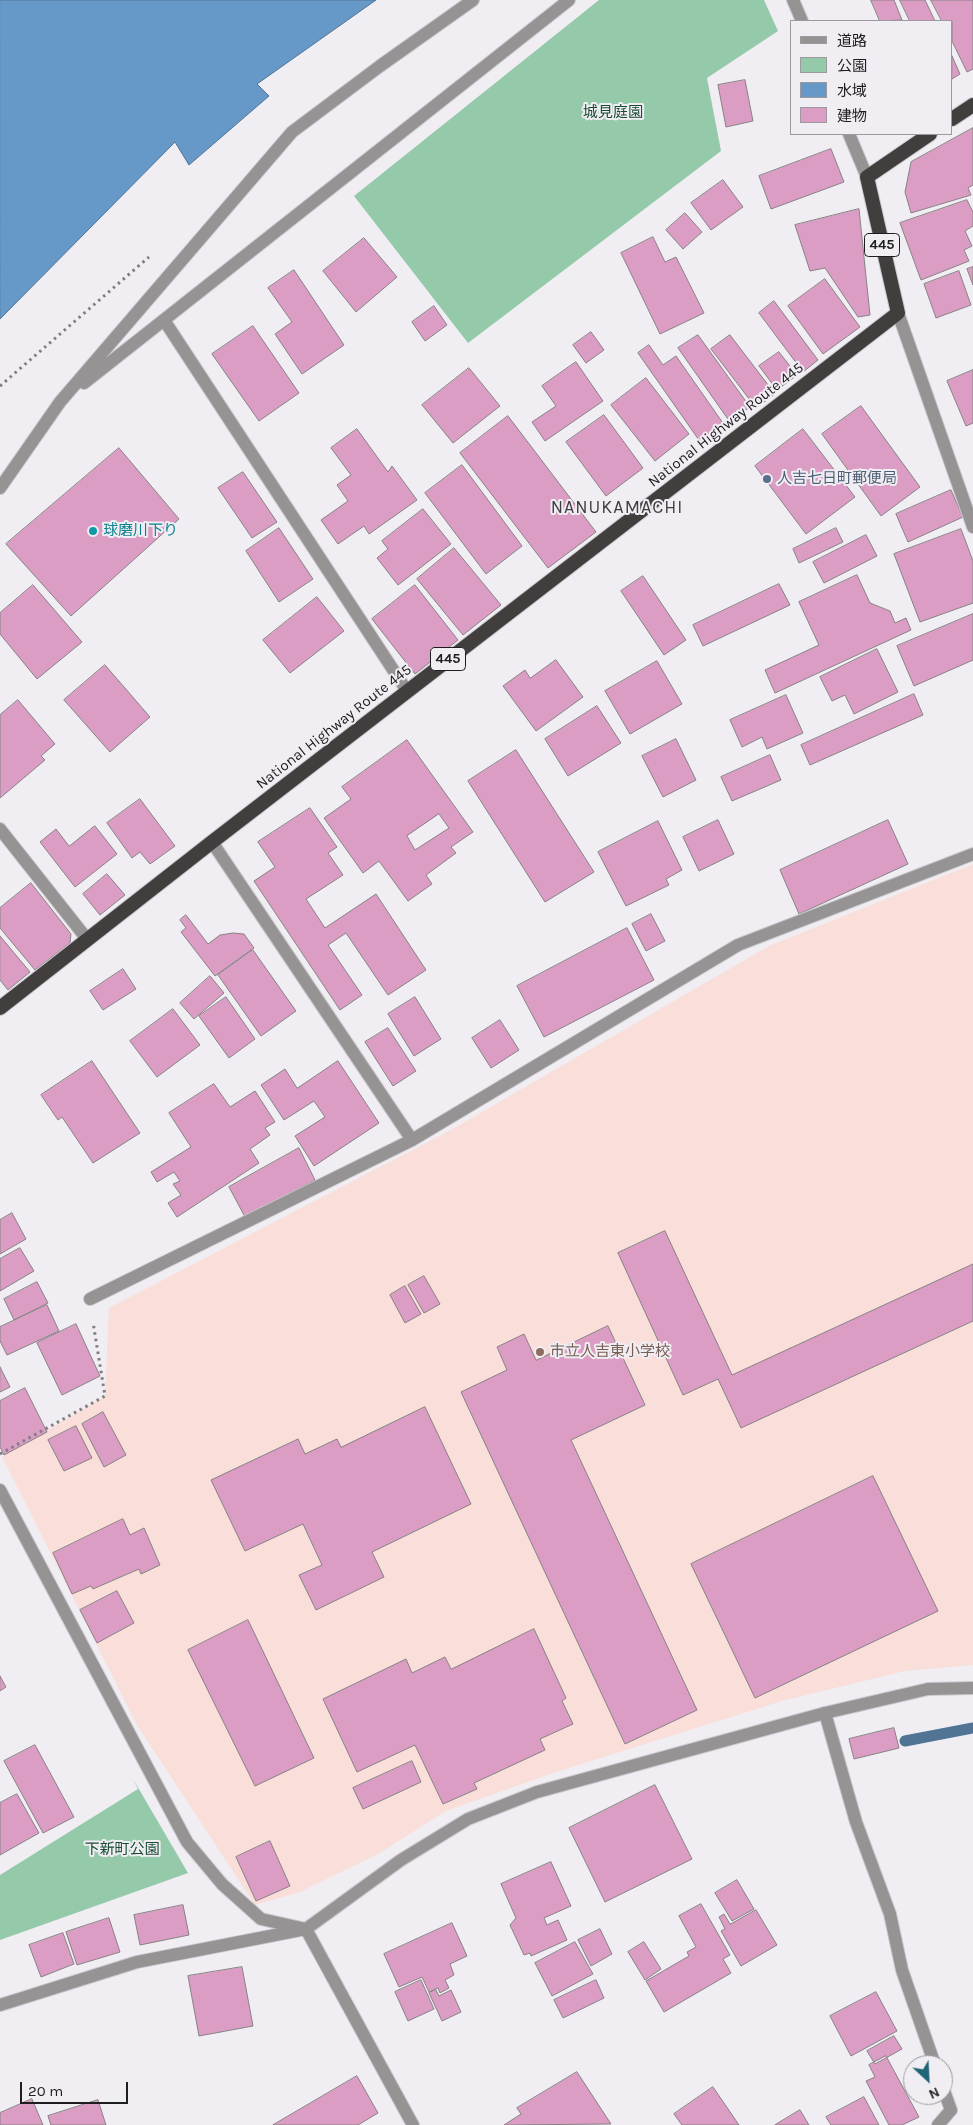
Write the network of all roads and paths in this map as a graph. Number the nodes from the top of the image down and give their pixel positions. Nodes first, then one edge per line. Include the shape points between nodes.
1 (473, 0) edge
2 (569, 0) edge
3 (793, 0) edge
4 (802, 20) edge
5 (973, 105) edge
6 (953, 118) edge
7 (849, 135) edge
8 (929, 135) edge
9 (867, 177) junction
10 (150, 256) dead end
11 (898, 314) junction
12 (164, 320) junction
13 (0, 386) edge
14 (60, 402) junction
15 (0, 488) edge
16 (973, 528) edge
17 (407, 691) junction
18 (0, 830) edge
19 (212, 842) junction
20 (973, 854) edge
21 (87, 940) junction
22 (0, 1008) edge
23 (412, 1140) junction
24 (90, 1300) joint
25 (0, 1454) edge
26 (0, 1490) edge
27 (973, 1688) edge
28 (825, 1713) junction
29 (306, 1929) junction
30 (0, 2005) edge
31 (932, 2055) edge
32 (949, 2105) edge
33 (413, 2125) edge
34 (938, 2125) edge

1 - 14 street via 292,132
2 - 12 street
3 - 4 street
5 - 6 highway
7 - 9 street
8 - 9 highway
9 - 11 highway, 445
10 - 13 path
11 - 16 street
11 - 17 highway, National Highway Route 445 / 445
12 - 14 street
12 - 17 street
14 - 15 street
17 - 19 highway, National Highway Route 445 / 445
18 - 21 street
19 - 21 highway, National Highway Route 445 / 445
19 - 23 street
20 - 23 street via 738,945
21 - 22 highway, National Highway Route 445 / 445
23 - 24 street
24 - 25 path via 105,1396
26 - 29 street via 187,1842 222,1884 261,1919
27 - 28 street via 928,1689
28 - 29 street via 537,1792 468,1818 401,1860
28 - 31 street via 856,1822 890,1914 902,1970
29 - 30 street via 137,1962
29 - 33 street
32 - 34 street via 951,2110

